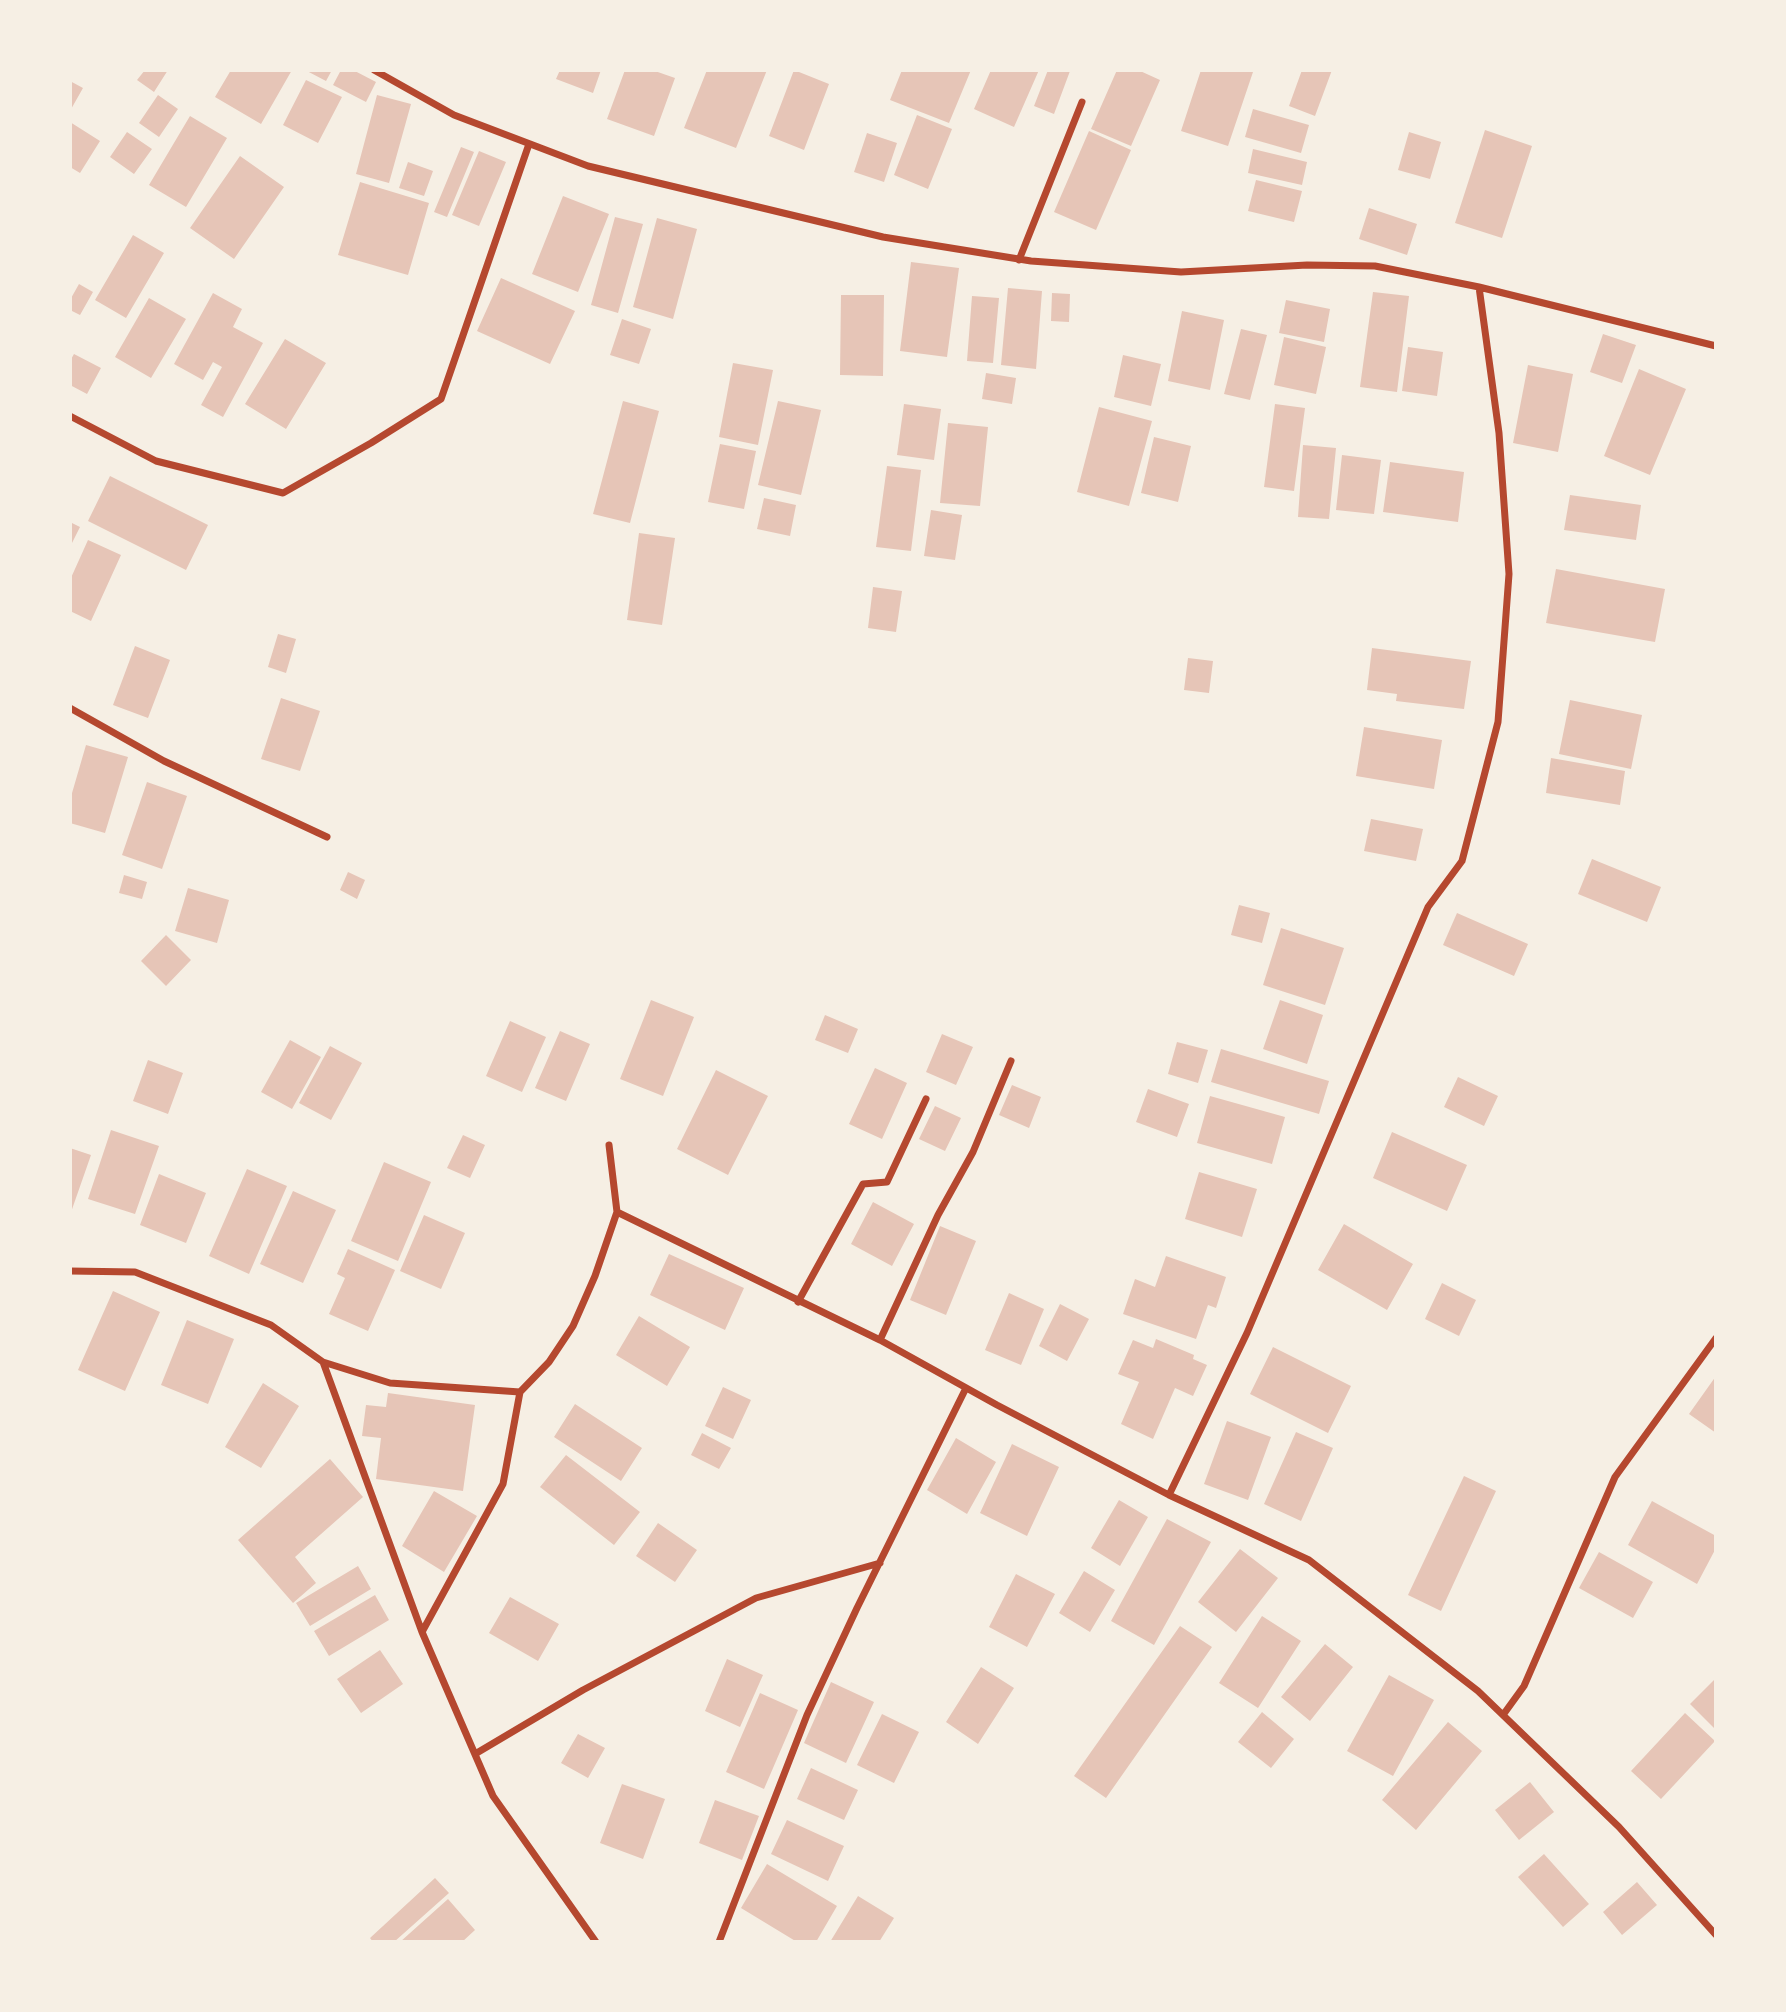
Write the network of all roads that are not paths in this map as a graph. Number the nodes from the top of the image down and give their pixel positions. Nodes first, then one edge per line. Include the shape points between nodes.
1 (374, 70) edge
2 (1082, 102) dead end
3 (529, 144) junction
4 (1019, 260) junction
5 (1479, 287) junction
6 (1716, 346) edge
7 (70, 416) edge
8 (70, 708) edge
9 (327, 837) dead end
10 (1011, 1061) dead end
11 (926, 1099) dead end
12 (609, 1145) dead end
13 (617, 1212) junction
14 (70, 1270) edge
15 (798, 1302) junction
16 (1716, 1338) edge
17 (880, 1340) junction
18 (323, 1362) junction
19 (966, 1388) junction
20 (520, 1392) junction
21 (1170, 1495) junction
22 (880, 1563) junction
23 (422, 1632) junction
24 (1503, 1715) junction
25 (475, 1754) junction
26 (1716, 1935) edge
27 (596, 1942) edge
28 (719, 1942) edge

1 - 3 street via 454,115
2 - 4 street
3 - 4 street via 588,166 883,237
3 - 7 street via 441,399 371,443 283,493 156,461
4 - 5 street via 1181,272 1375,266
5 - 6 street
5 - 21 street via 1499,433 1509,574 1498,722 1462,861 1428,907 1247,1334
8 - 9 street via 164,761
10 - 17 street via 973,1152
11 - 15 street via 887,1182 863,1184
12 - 13 street
13 - 15 street
13 - 20 street via 573,1326 549,1362
14 - 18 street via 135,1272 271,1325
15 - 17 street
16 - 24 street via 1615,1477 1524,1686
17 - 19 street
18 - 20 street via 390,1382
18 - 23 street
19 - 21 street
19 - 22 street
20 - 23 street via 503,1484
21 - 24 street via 1309,1560
22 - 25 street via 756,1598 583,1690
22 - 28 street via 807,1715
23 - 25 street
24 - 26 street via 1619,1827
25 - 27 street via 493,1796

